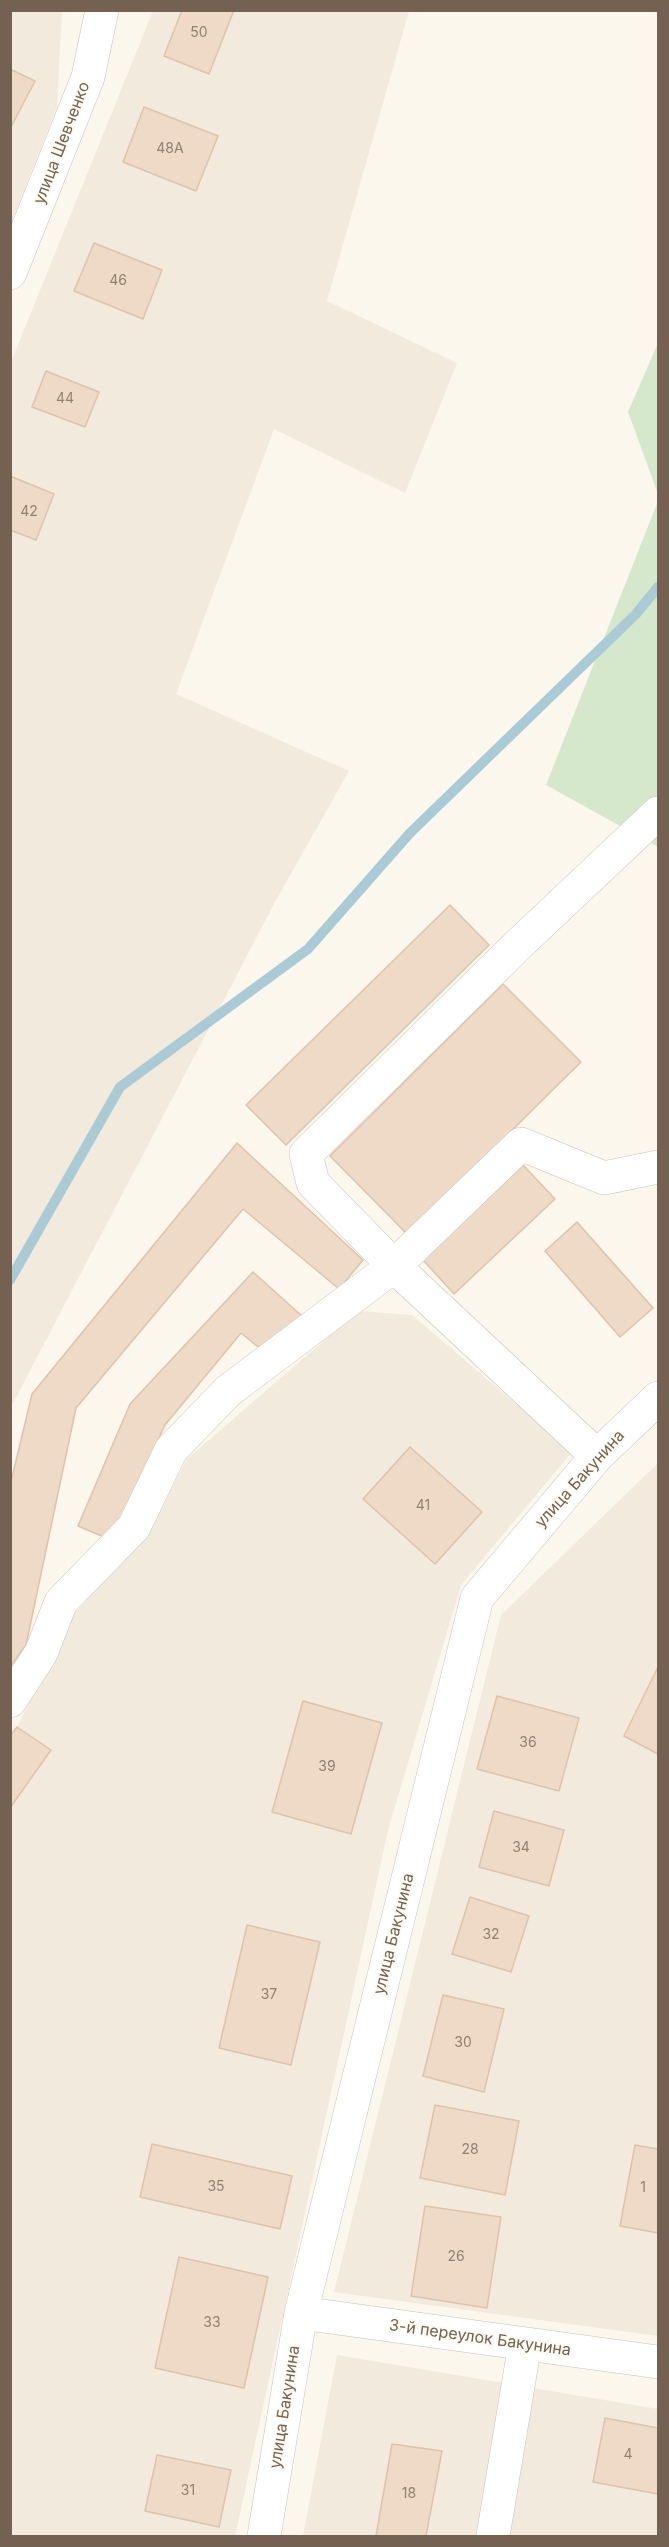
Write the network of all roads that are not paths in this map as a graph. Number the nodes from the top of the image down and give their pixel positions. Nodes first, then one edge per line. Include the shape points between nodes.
1 (102, 10) edge
2 (10, 273) edge
3 (658, 813) edge
4 (658, 1167) edge
5 (394, 1266) junction
6 (658, 1398) edge
7 (597, 1456) junction
8 (10, 1701) edge
9 (301, 2313) junction
10 (525, 2344) junction
11 (658, 2362) edge
12 (264, 2536) edge
13 (493, 2536) edge

1 - 2 street, улица Шевченко via 88,77
3 - 5 street via 306,1154 313,1183
4 - 5 street via 604,1178 521,1144
5 - 7 street
5 - 8 street via 228,1391 171,1450 134,1527 61,1602 40,1653
6 - 7 street, улица Бакунина
7 - 9 street, улица Бакунина via 477,1598
9 - 10 street, 3-й переулок Бакунина
9 - 12 street, улица Бакунина
10 - 11 street, 3-й переулок Бакунина
10 - 13 street

